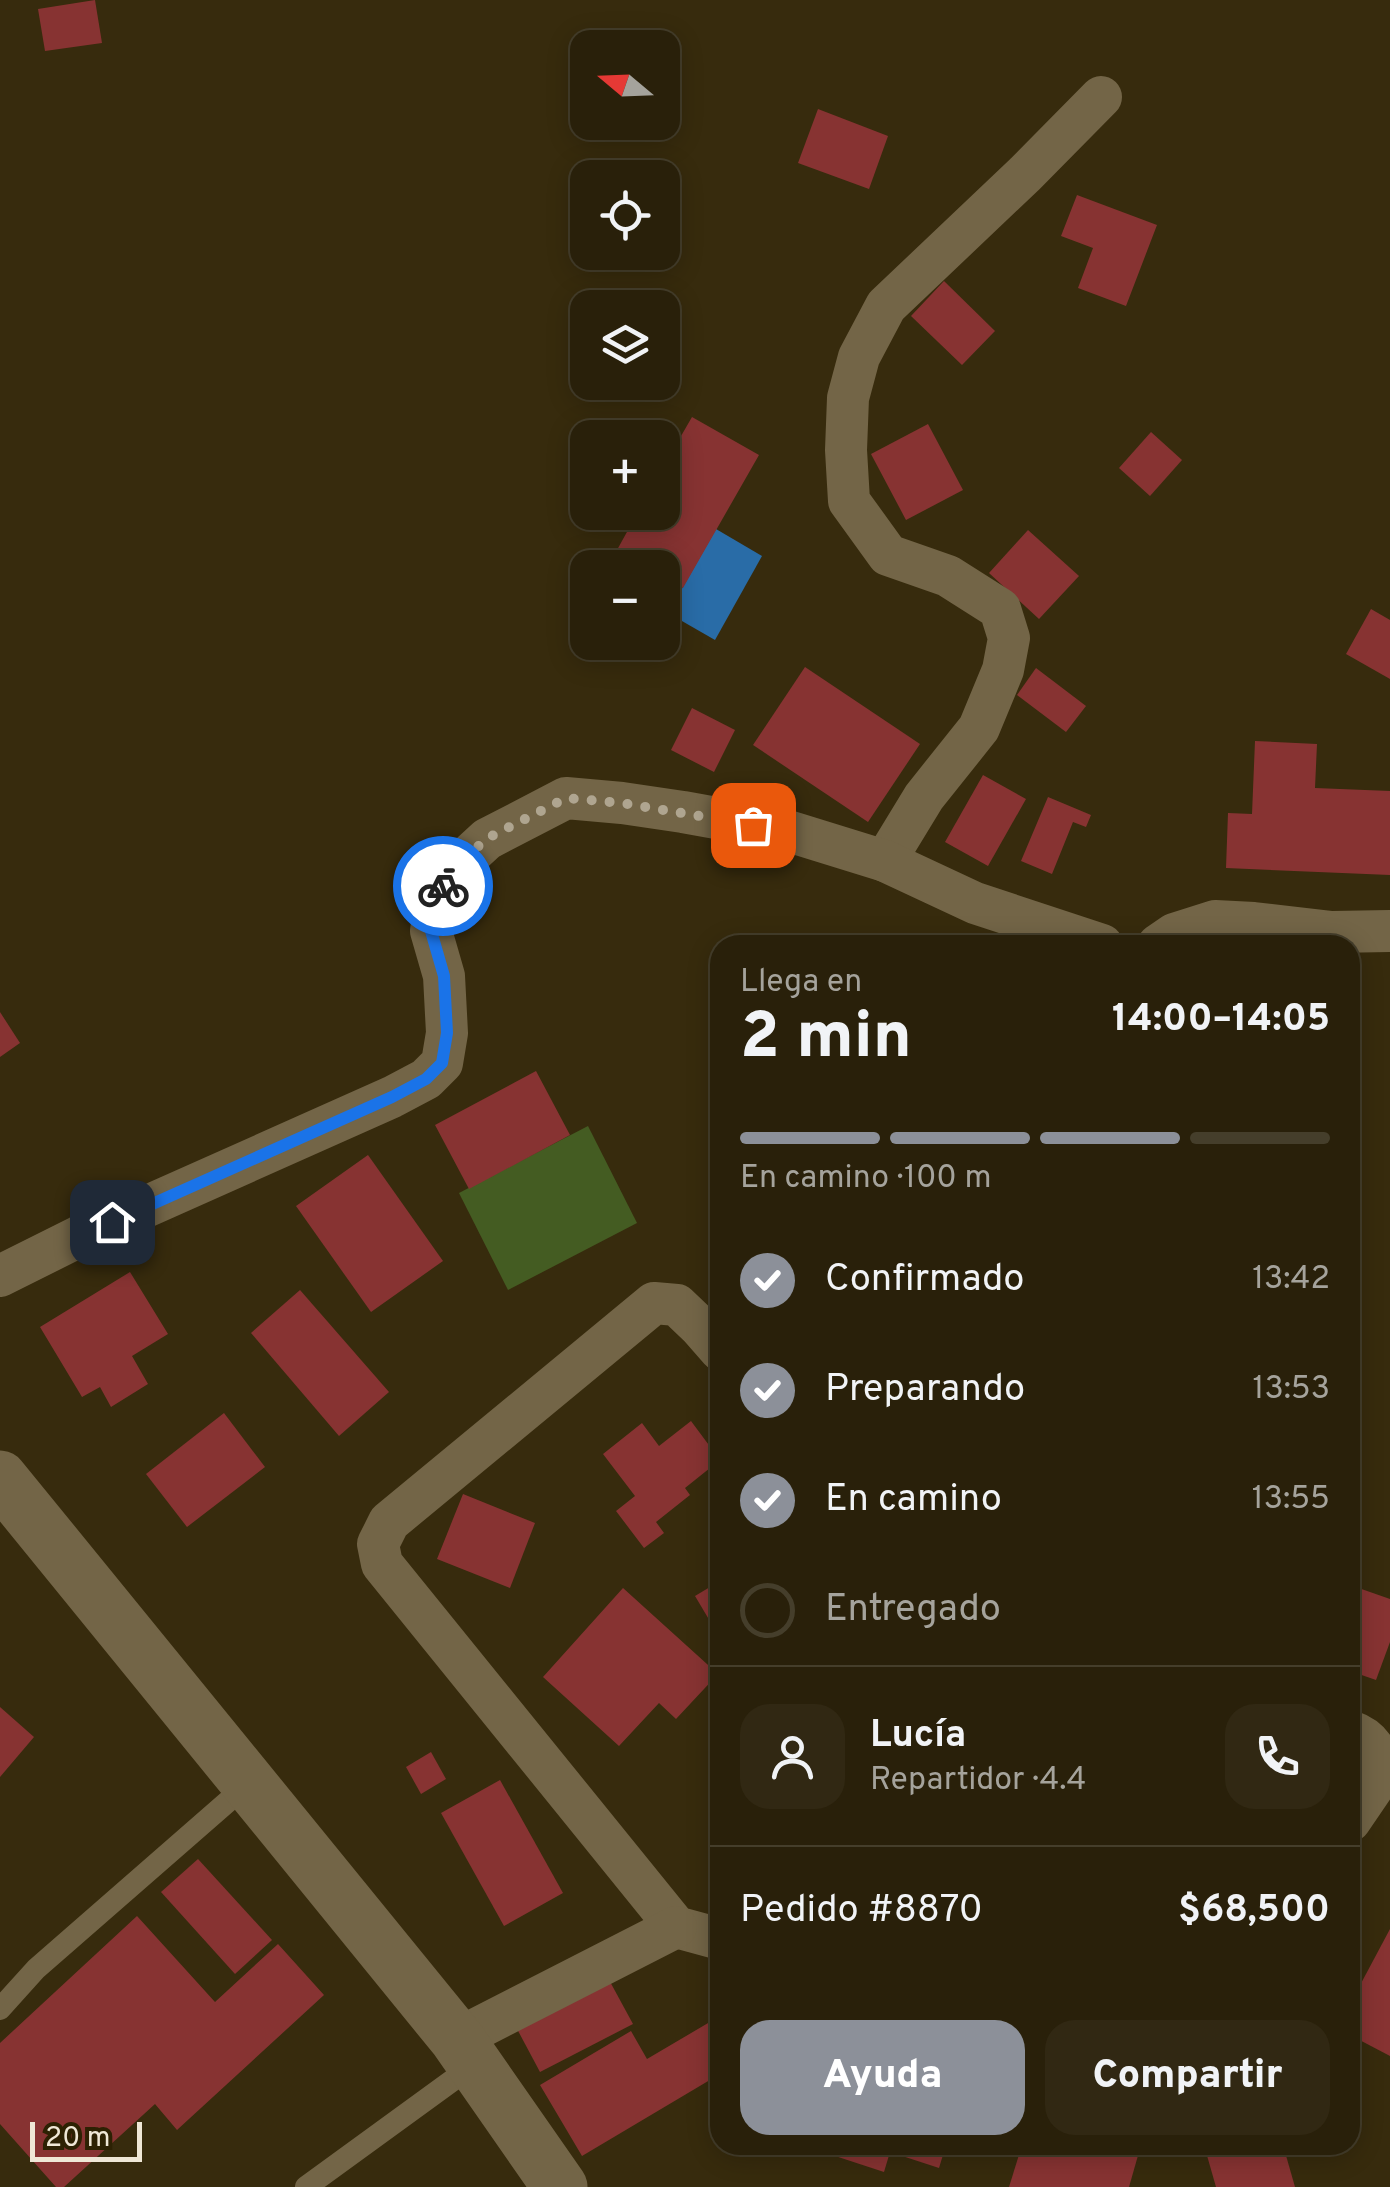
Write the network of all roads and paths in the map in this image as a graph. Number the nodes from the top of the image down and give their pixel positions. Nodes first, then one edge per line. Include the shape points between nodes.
1 (1101, 97) dead end
2 (884, 861) junction
3 (1390, 931) edge
4 (1072, 935) edge
5 (1173, 935) edge
6 (0, 1276) edge
7 (710, 1339) edge
8 (0, 1478) edge
9 (1360, 1734) edge
10 (250, 1783) junction
11 (1360, 1806) edge
12 (676, 1927) junction
13 (710, 1936) edge
14 (0, 2009) edge
15 (466, 2051) junction
16 (306, 2187) edge
17 (560, 2187) edge

1 - 2 street via 886,306 858,357 848,398 850,501 888,555 948,576 1000,608 1010,638 978,728
2 - 4 street via 975,903
2 - 6 street via 788,831 566,798 486,839 449,874 435,902 431,931 444,976 447,1033 442,1063 426,1079
3 - 5 street via 1215,921
7 - 12 street via 677,1305 654,1303 389,1522 378,1544 382,1564
8 - 10 main road
9 - 11 street via 1380,1754 1382,1774
10 - 14 lane via 36,1969
10 - 15 main road
12 - 13 street
12 - 15 street
15 - 16 lane
15 - 17 main road

